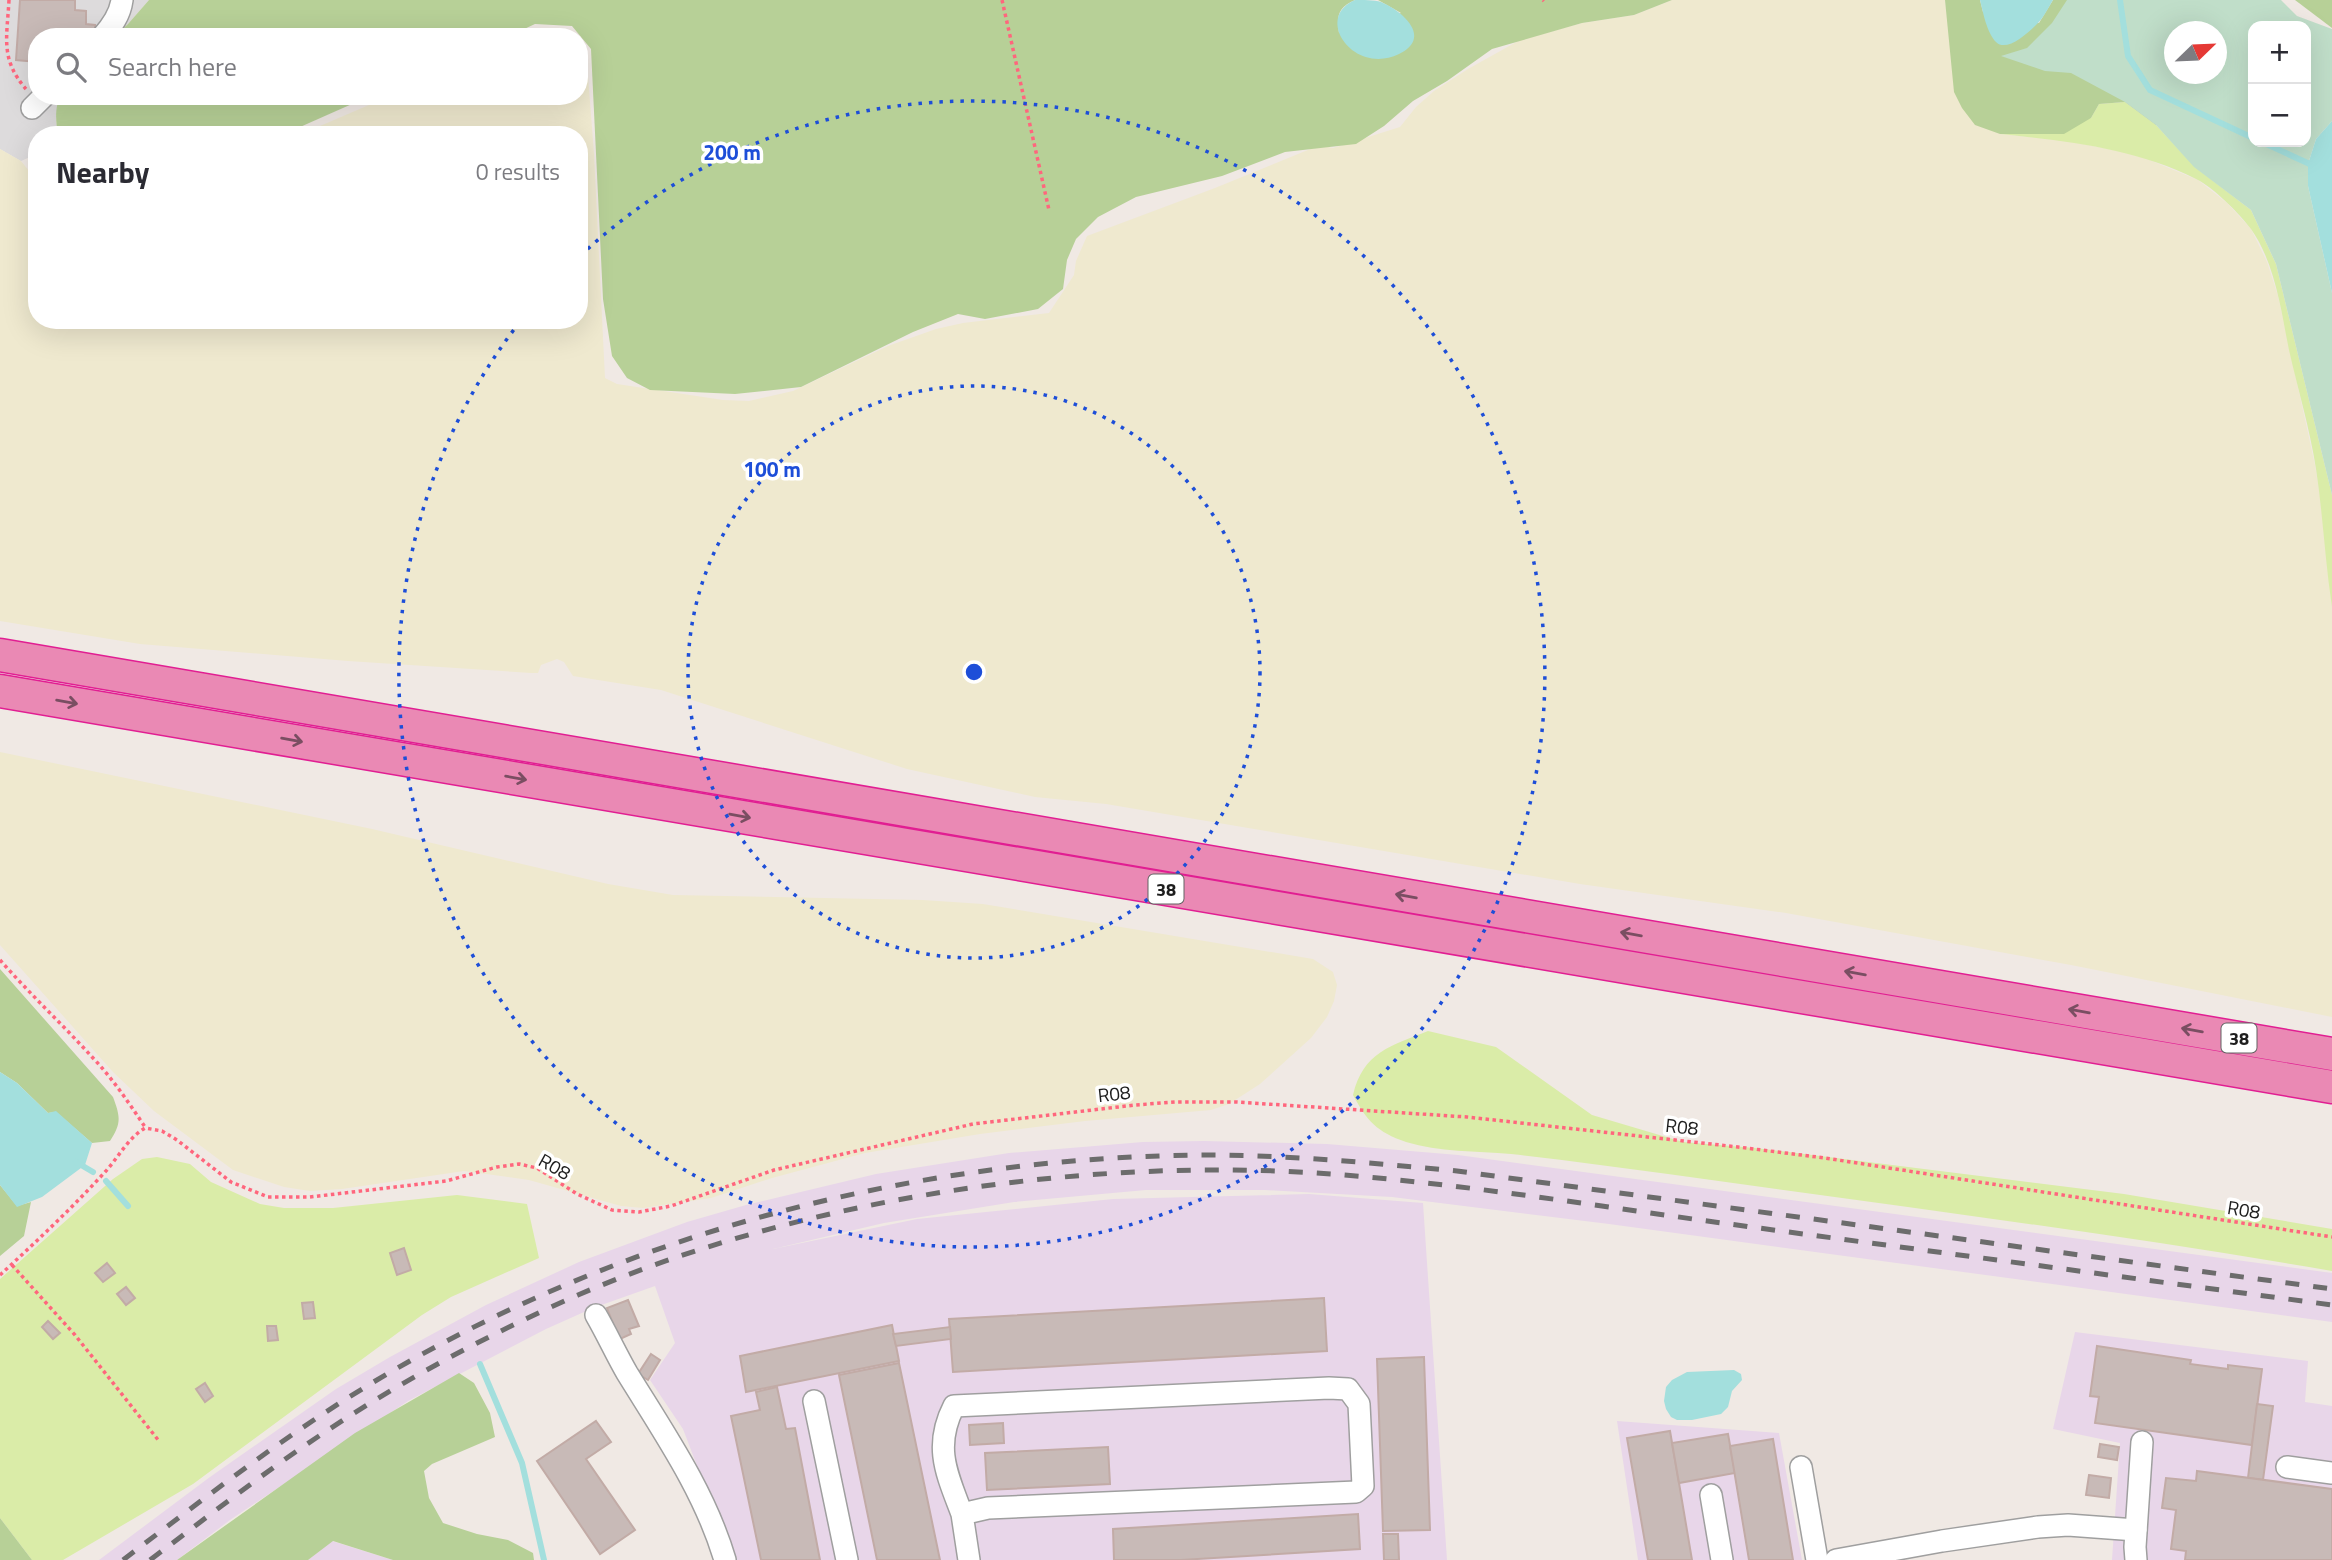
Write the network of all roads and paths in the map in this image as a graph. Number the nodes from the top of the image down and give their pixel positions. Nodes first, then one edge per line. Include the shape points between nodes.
1 (9, 0) edge
2 (122, 0) edge
3 (1002, 0) edge
4 (110, 28) edge
5 (28, 91) edge
6 (1049, 210) dead end
7 (0, 655) edge
8 (0, 691) edge
9 (0, 960) edge
10 (2332, 1054) edge
11 (2332, 1087) edge
12 (145, 1128) junction
13 (2332, 1237) edge
14 (12, 1265) junction
15 (0, 1275) edge
16 (596, 1315) dead end
17 (814, 1401) dead end
18 (159, 1441) dead end
19 (2142, 1442) dead end
20 (1801, 1466) dead end
21 (2287, 1467) dead end
22 (2332, 1473) edge
23 (1711, 1495) dead end
24 (962, 1514) junction
25 (2136, 1530) junction
26 (724, 1560) edge
27 (846, 1560) edge
28 (969, 1560) edge
29 (1722, 1560) edge
30 (1817, 1560) edge
31 (1836, 1560) edge
32 (2136, 1560) edge

1 - 5 path via 5,58
2 - 4 lane
3 - 6 path
10 -> 7 highway, 38
8 -> 11 highway, 38
9 - 12 path via 93,1058
12 - 13 path, R08 via 162,1131 231,1182 268,1197 310,1197 446,1181 519,1164 537,1168 612,1210 639,1212 671,1206 787,1167 973,1124 1135,1105 1236,1102 1467,1117 1738,1147
12 - 14 path
14 - 15 path
14 - 18 path
16 - 26 lane via 680,1458
17 - 27 lane
19 - 25 lane
20 - 30 lane
21 - 22 lane
23 - 29 lane
24 - 24 lane via 988,1508 1356,1492 1363,1486 1359,1404 1348,1390 1329,1388 954,1406 945,1423 942,1446
24 - 28 lane
25 - 31 lane via 2038,1527
25 - 32 lane

